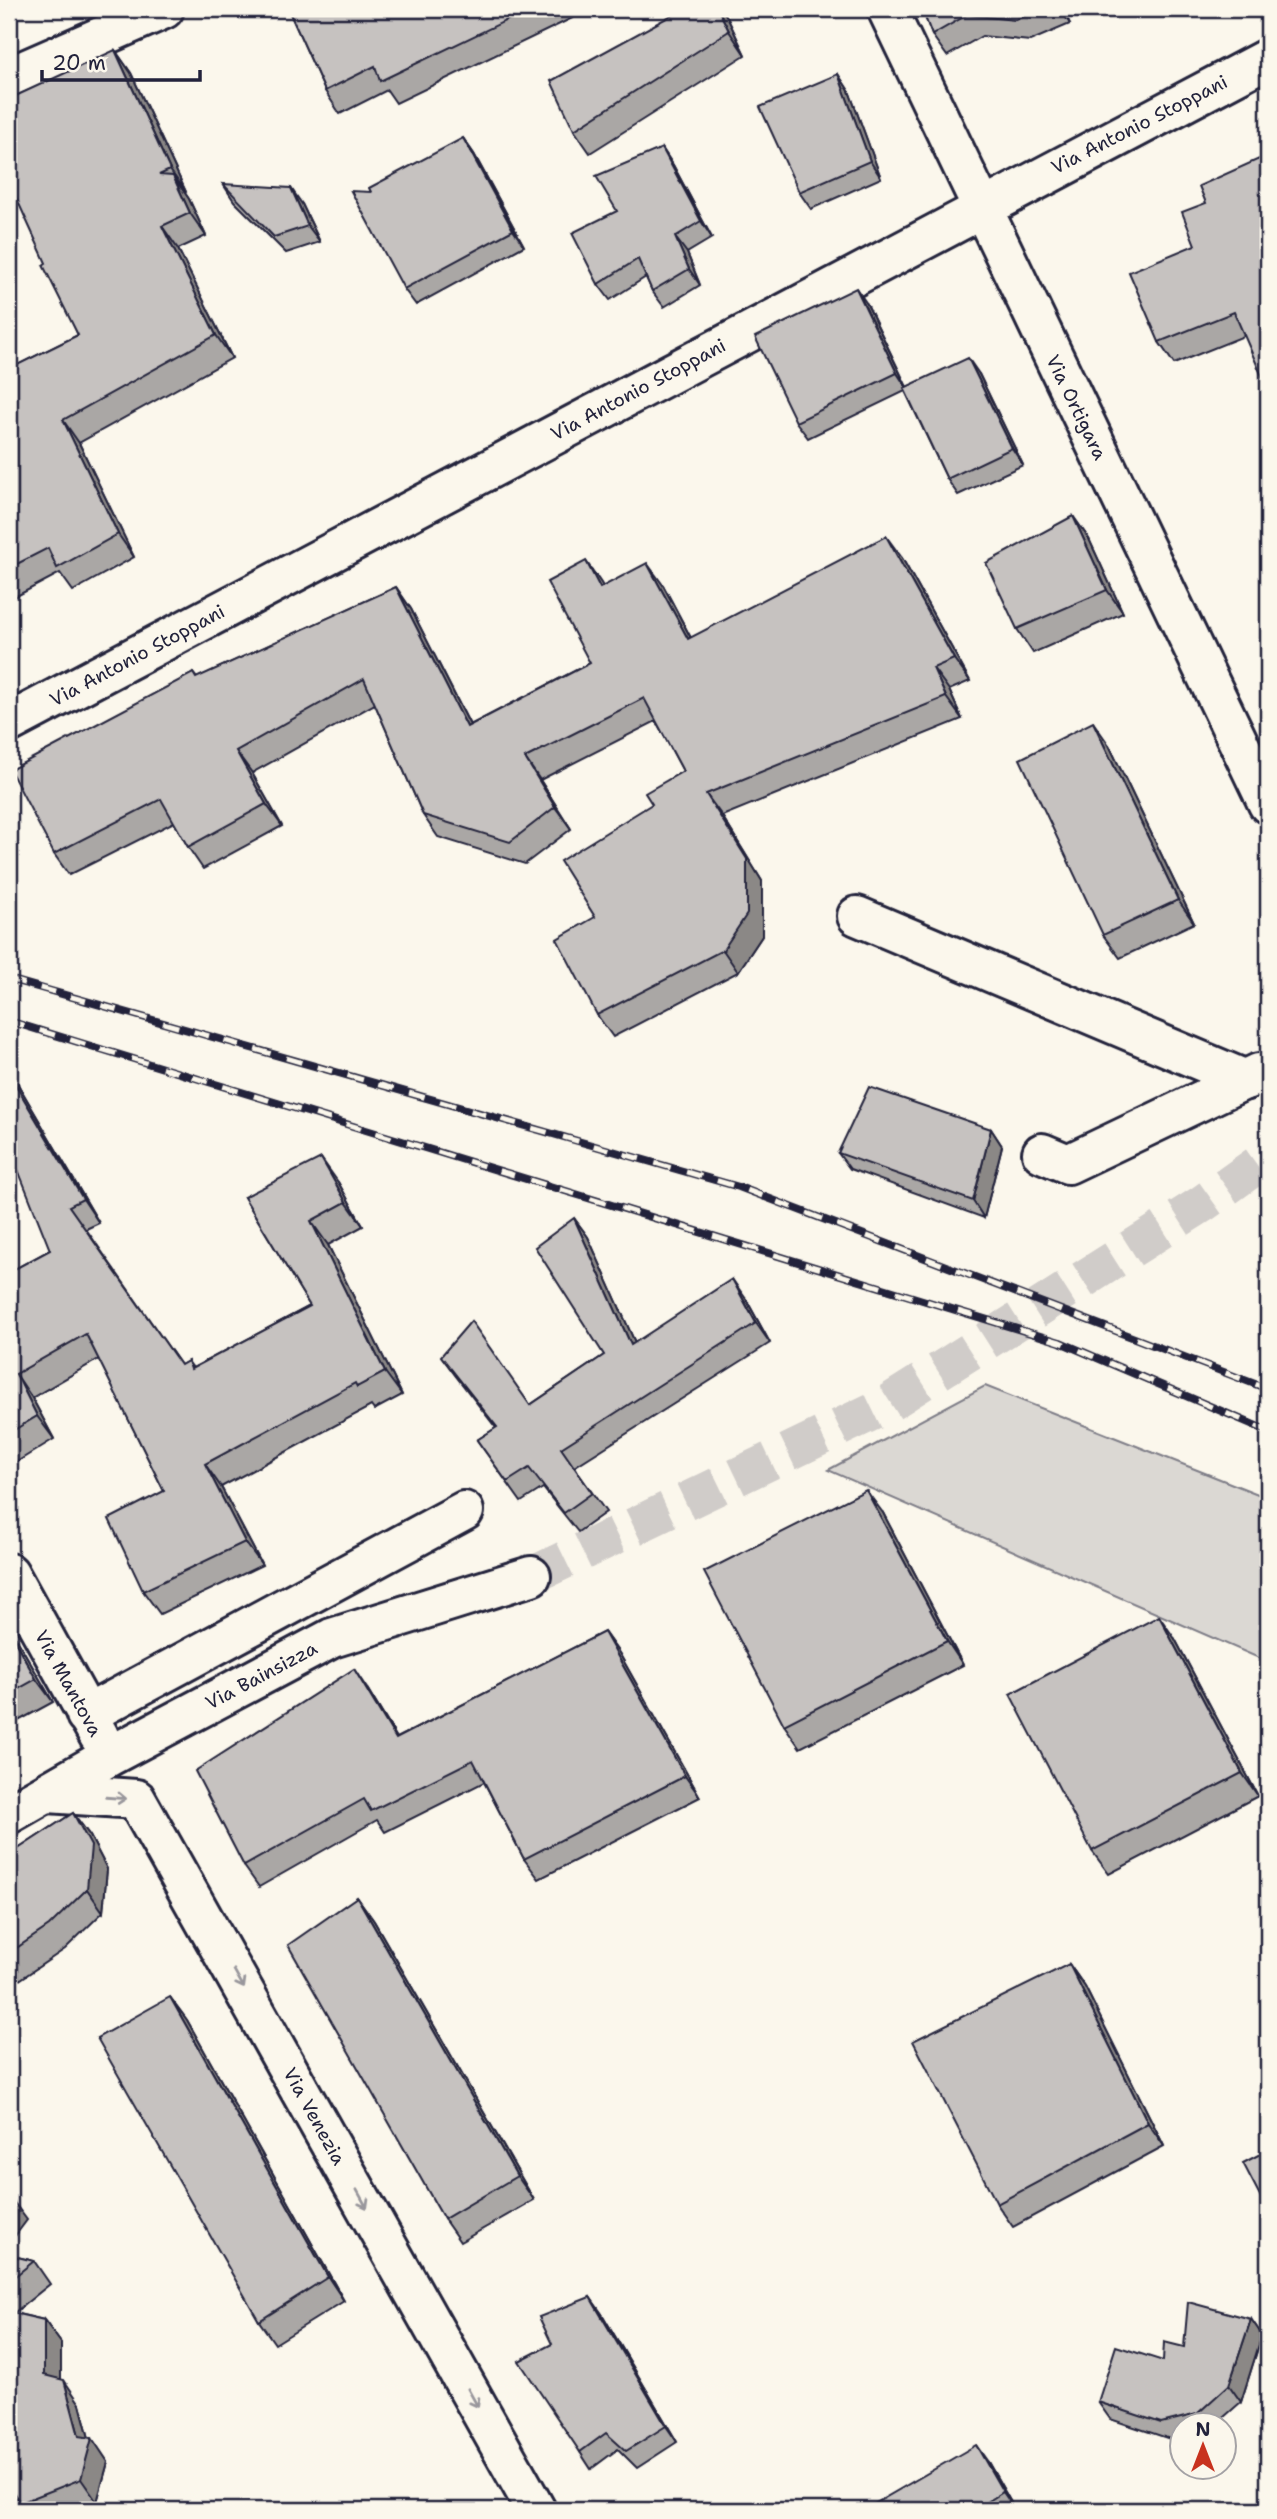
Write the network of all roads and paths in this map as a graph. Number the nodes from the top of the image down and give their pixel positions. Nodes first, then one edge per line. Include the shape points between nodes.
1 (164, 9) edge
2 (887, 9) edge
3 (1268, 58) edge
4 (9, 77) edge
5 (981, 207) junction
6 (9, 723) edge
7 (1268, 804) edge
8 (857, 916) dead end
9 (1257, 1074) edge
10 (1042, 1153) dead end
11 (464, 1511) dead end
12 (9, 1573) edge
13 (530, 1576) tunnel mouth
14 (86, 1715) junction
15 (110, 1756) junction
16 (48, 1793) junction
17 (9, 1814) edge
18 (536, 2510) edge

1 - 4 street
2 - 5 street, Via Ortigara
3 - 5 street, Via Antonio Stoppani
5 - 6 street, Via Antonio Stoppani
5 - 7 street, Via Ortigara
8 - 9 street
9 - 10 street via 1068,1164
11 - 14 street
12 - 14 street, Via Mantova
13 - 15 street, Via Bainsizza via 332,1638
14 - 15 street, Via Mantova
15 - 16 street, Via Bainsizza
16 - 17 street, Via Bainsizza
16 -> 18 street, Via Venezia via 136,1799

